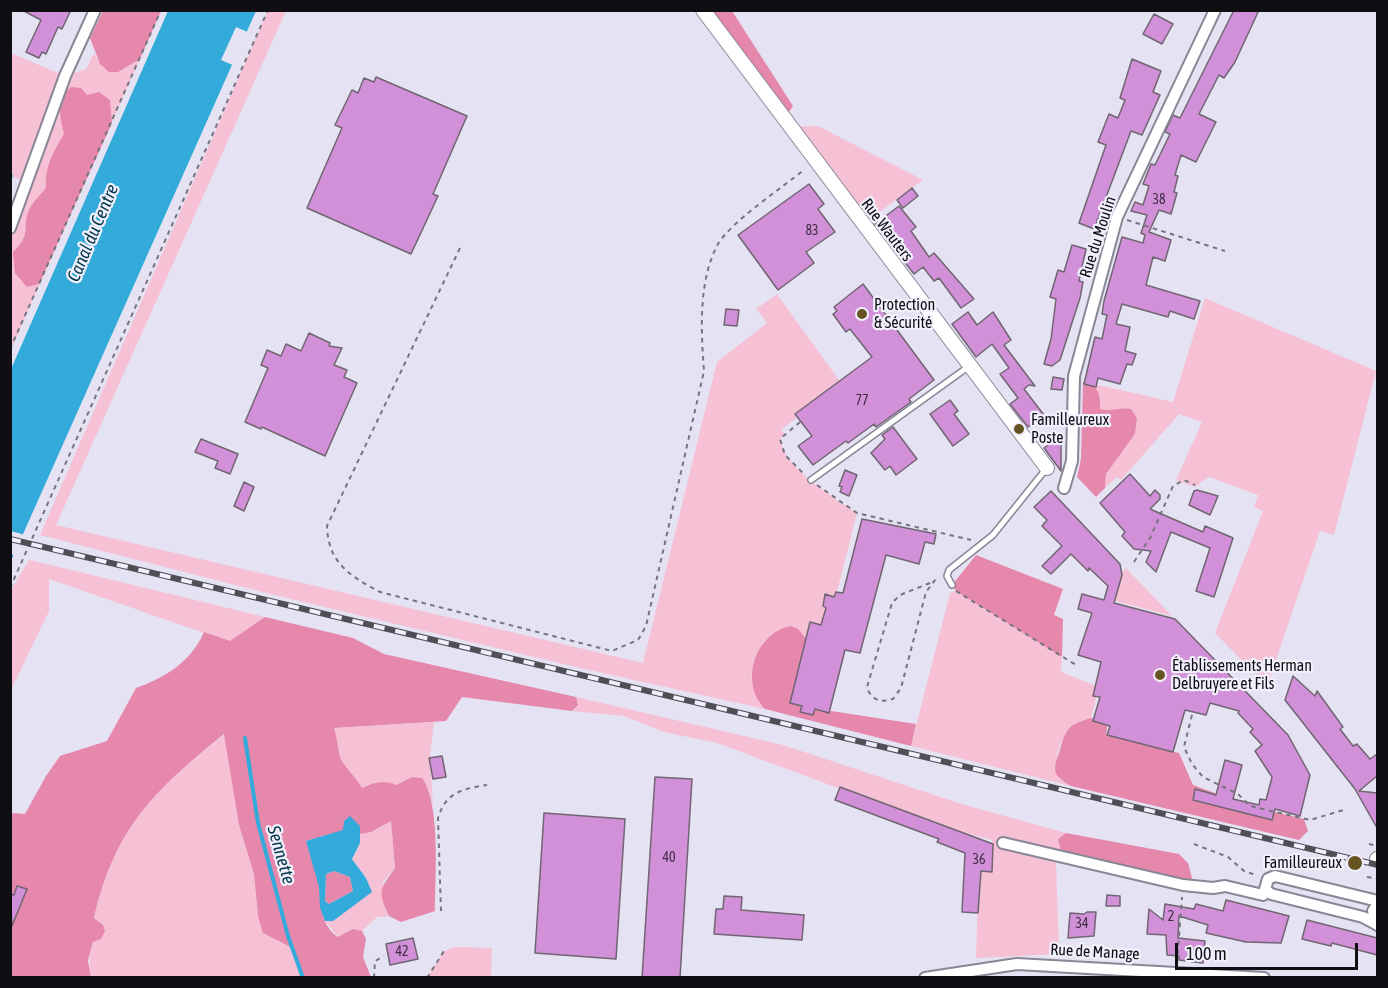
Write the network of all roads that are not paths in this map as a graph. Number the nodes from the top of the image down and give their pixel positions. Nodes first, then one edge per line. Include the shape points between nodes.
1 (95, 10) edge
2 (703, 10) edge
3 (1215, 10) edge
4 (10, 228) edge
5 (970, 366) junction
6 (1047, 468) joint
7 (811, 480) road end
8 (1064, 488) dead end
9 (951, 585) road end
10 (1003, 843) dead end
11 (1263, 895) dead end
12 (1377, 902) edge
13 (1377, 925) edge
14 (925, 978) edge
15 (1264, 978) edge

1 - 4 street via 65,76
2 - 5 street, Rue Wauters
3 - 8 street, Rue du Moulin via 1118,217 1074,376 1072,461
5 - 6 street, Rue Wauters
5 - 7 lane
6 - 9 lane via 1002,525 953,565 947,576
10 - 11 street via 1183,885 1225,886
12 - 13 street via 1373,911
12 - 13 street via 1275,876 1268,879 1265,889 1271,894 1363,917
14 - 15 street, Rue de Manage via 1017,964

